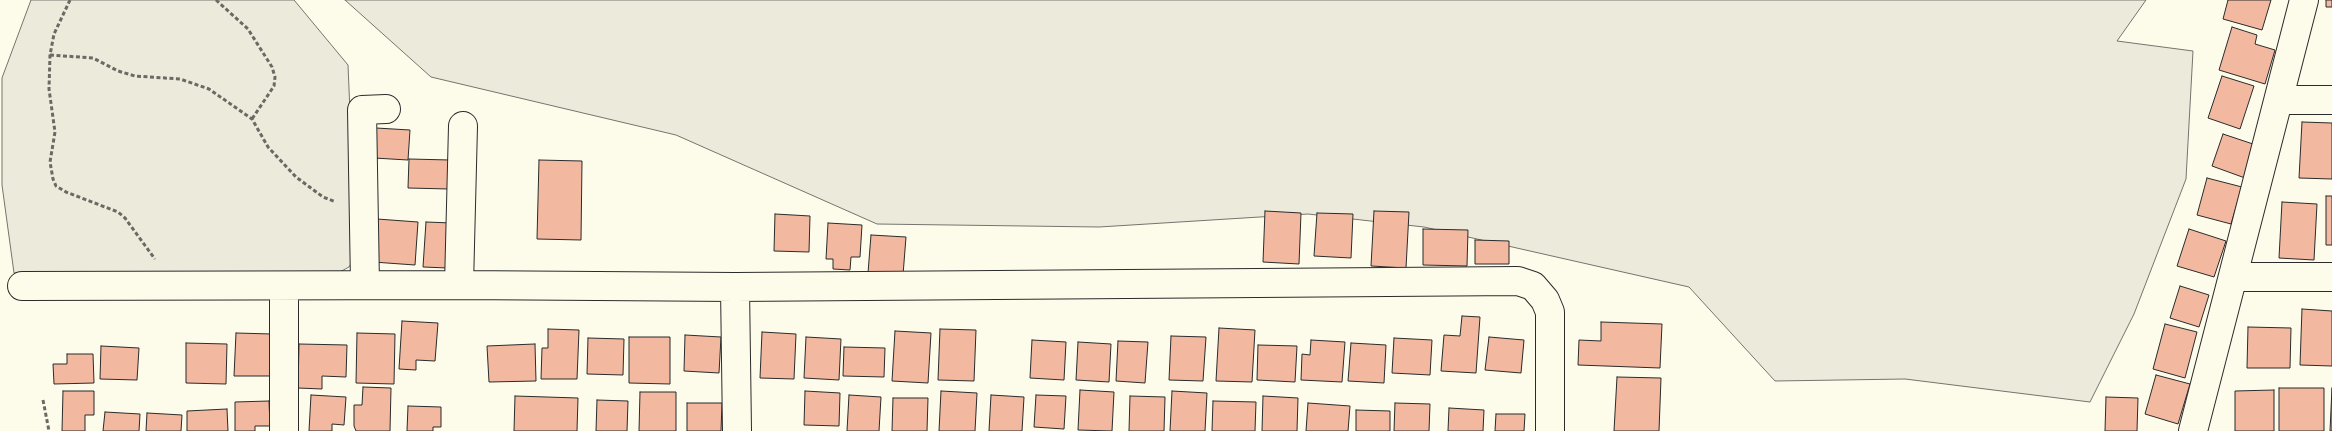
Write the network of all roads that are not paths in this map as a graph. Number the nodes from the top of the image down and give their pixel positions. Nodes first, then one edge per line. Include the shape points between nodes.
1 (2304, 0) edge
2 (2280, 100) junction
3 (2332, 100) edge
4 (386, 109) dead end
5 (463, 126) dead end
6 (2234, 277) junction
7 (2332, 277) edge
8 (365, 284) junction
9 (459, 285) junction
10 (22, 286) dead end
11 (284, 286) junction
12 (735, 287) junction
13 (284, 431) edge
14 (737, 431) edge
15 (1550, 431) edge
16 (2193, 431) edge

1 - 2 street
2 - 3 street
2 - 6 street
4 - 8 street via 362,110
5 - 9 street
6 - 7 street
6 - 16 street
8 - 9 street
8 - 11 street
9 - 12 street
10 - 11 street
11 - 13 street
12 - 14 street
12 - 15 street via 1518,281 1533,286 1550,312

